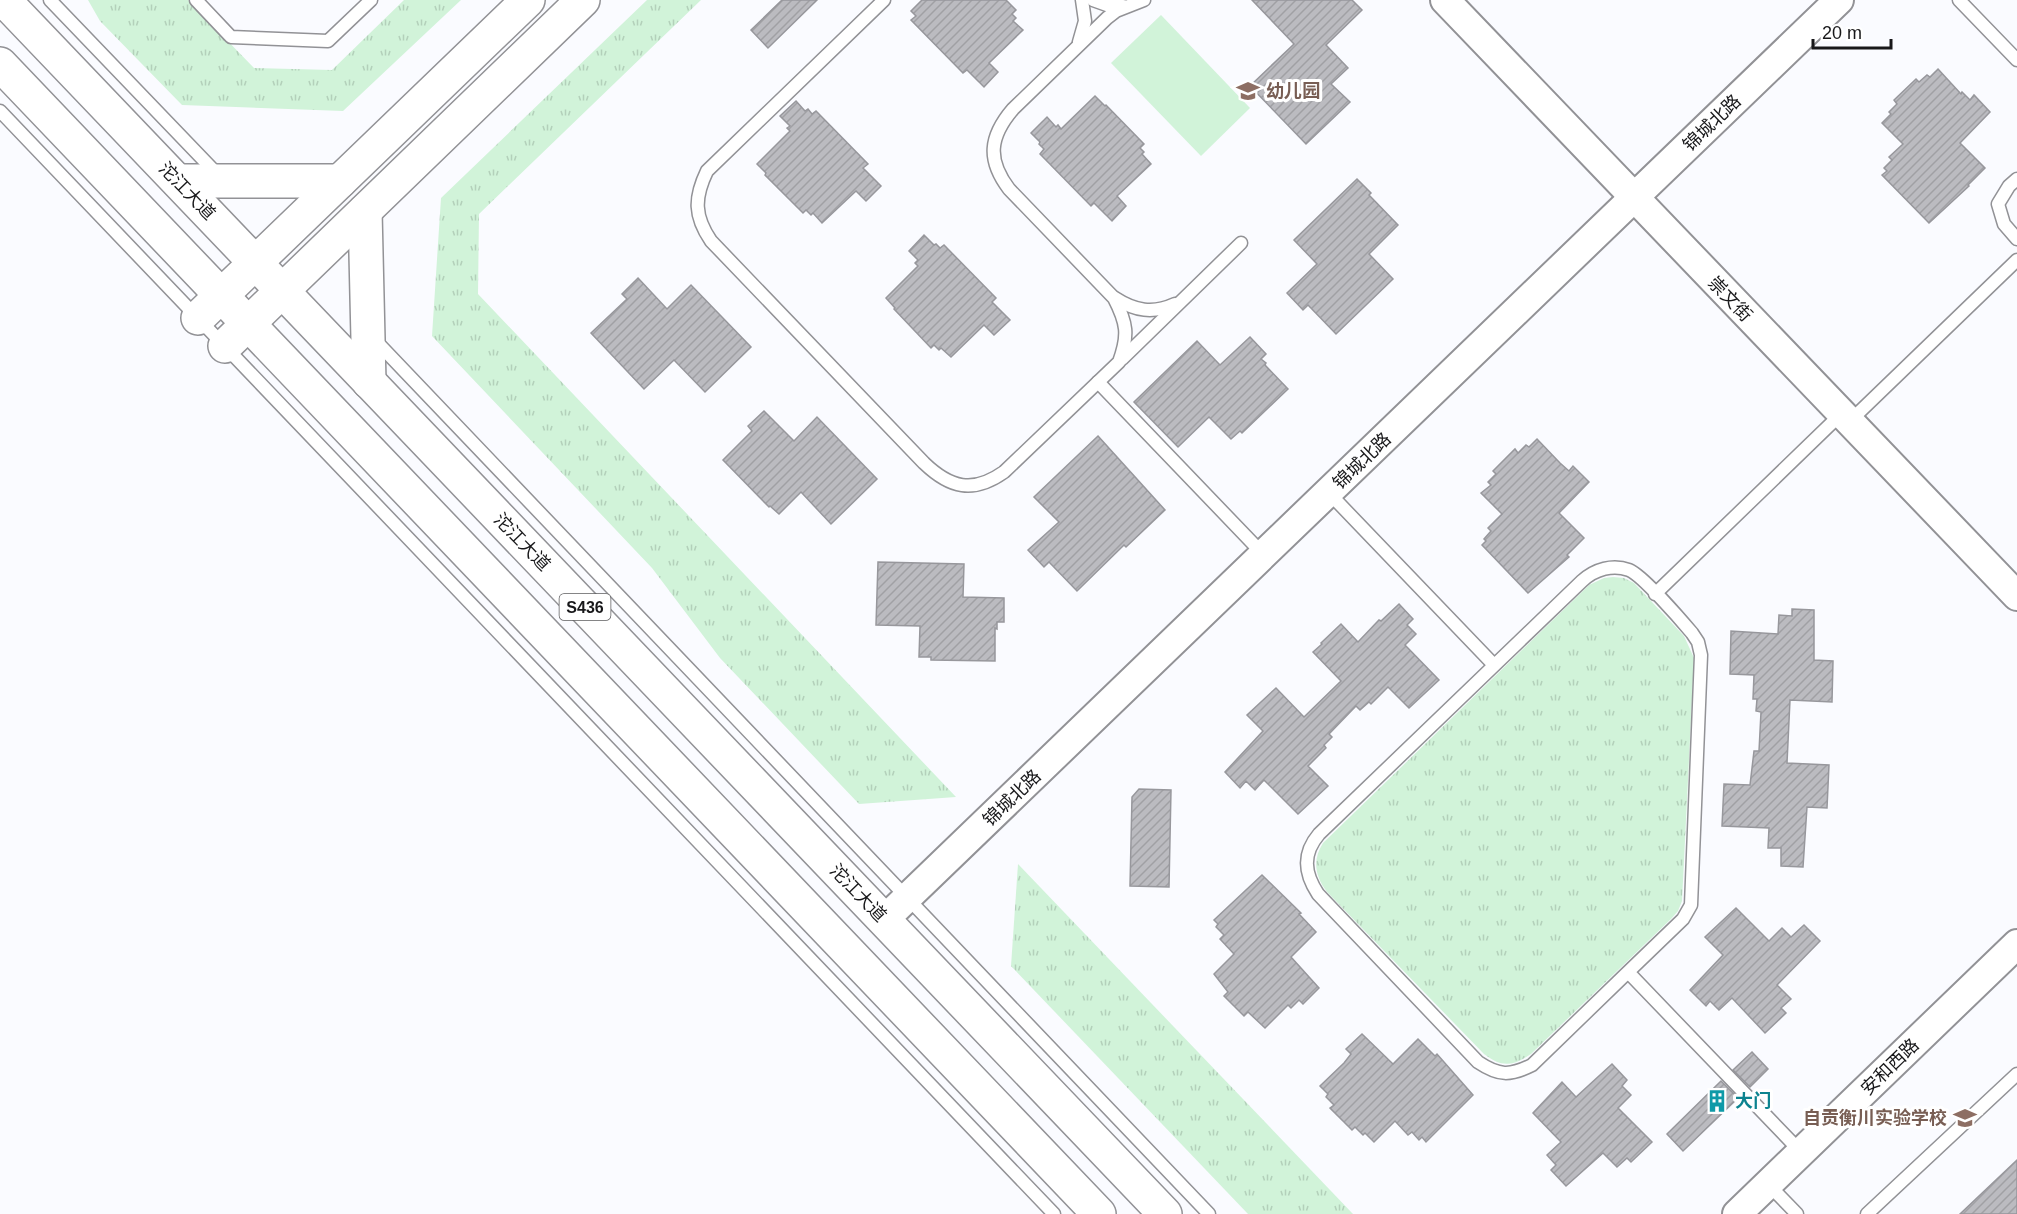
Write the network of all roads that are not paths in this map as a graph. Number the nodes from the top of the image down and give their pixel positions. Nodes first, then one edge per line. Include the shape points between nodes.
1 (4, 0) edge
2 (51, 0) edge
3 (196, 0) edge
4 (371, 0) edge
5 (528, 0) edge
6 (583, 0) edge
7 (884, 0) edge
8 (1082, 0) edge
9 (1093, 0) edge
10 (1144, 0) edge
11 (1445, 0) edge
12 (1839, 0) edge
13 (1959, 0) edge
14 (1126, 6) junction
15 (1073, 50) junction
16 (2017, 60) edge
17 (0, 64) edge
18 (0, 111) edge
19 (2017, 179) edge
20 (178, 181) junction
21 (224, 181) junction
22 (340, 181) junction
23 (1634, 199) junction
24 (365, 211) junction
25 (2017, 239) edge
26 (1241, 243) dead end
27 (2017, 260) edge
28 (256, 263) junction
29 (282, 291) junction
30 (221, 296) junction
31 (1114, 298) junction
32 (1180, 302) junction
33 (198, 318) junction
34 (248, 323) junction
35 (368, 333) junction
36 (225, 346) junction
37 (1119, 362) junction
38 (369, 382) junction
39 (1098, 382) junction
40 (1845, 418) junction
41 (1329, 493) junction
42 (1264, 555) junction
43 (1655, 594) junction
44 (2017, 596) edge
45 (1494, 665) junction
46 (907, 898) junction
47 (884, 920) junction
48 (2017, 944) edge
49 (1628, 972) junction
50 (2017, 1074) edge
51 (1802, 1152) junction
52 (1768, 1184) junction
53 (1054, 1214) edge
54 (1099, 1214) edge
55 (1165, 1214) edge
56 (1209, 1214) edge
57 (1737, 1214) edge
58 (1797, 1214) edge
59 (1867, 1214) edge

1 - 20 main road, 沱江大道 / S436
2 - 21 lane
3 - 4 lane via 231,37 328,41
5 - 22 main road
6 - 24 main road
7 - 39 lane via 707,171 697,202 703,229 944,480 979,485 992,481
8 - 15 lane via 1083,31
9 - 14 lane
10 - 14 lane
11 - 23 street, 崇文街
12 - 23 street, 锦城北路
13 - 16 lane
14 - 15 lane
15 - 31 lane via 1001,123 994,143 994,162 1010,189
17 - 30 main road, S436
18 - 33 lane
19 - 25 lane via 1998,204 2004,224
20 - 21 main road
20 - 28 main road, 沱江大道 / S436
21 - 22 main road
22 - 28 main road
23 - 40 street, 崇文街
23 - 41 street, 锦城北路
24 - 29 main road
24 - 35 main road
26 - 32 lane
27 - 40 lane
28 - 29 main road, 沱江大道 / S436
28 - 30 main road
29 - 34 main road
29 - 38 main road, 沱江大道 / S436
30 - 33 main road
30 - 34 main road, S436
31 - 32 lane via 1148,311
31 - 37 lane via 1126,332
32 - 37 lane
33 - 36 lane
34 - 36 main road
34 - 54 main road, S436
35 - 38 main road
35 - 46 lane
36 - 53 lane
37 - 39 lane
38 - 47 main road, 沱江大道 / S436
39 - 42 lane
40 - 43 lane
40 - 44 street, 崇文街
41 - 42 street, 锦城北路
41 - 45 lane
42 - 46 street, 锦城北路
43 - 45 lane via 1630,570 1600,570 1582,581
43 - 49 lane via 1692,633 1701,649 1691,905 1683,918
45 - 49 lane via 1319,834 1306,856 1307,874 1318,894 1478,1062 1493,1071 1515,1072 1532,1065
46 - 47 street, 锦城北路
46 - 56 lane
47 - 55 main road, 沱江大道 / S436
48 - 51 street, 安和西路
49 - 51 lane
50 - 59 lane
51 - 52 street, 安和西路
52 - 57 street, 安和西路
52 - 58 lane

